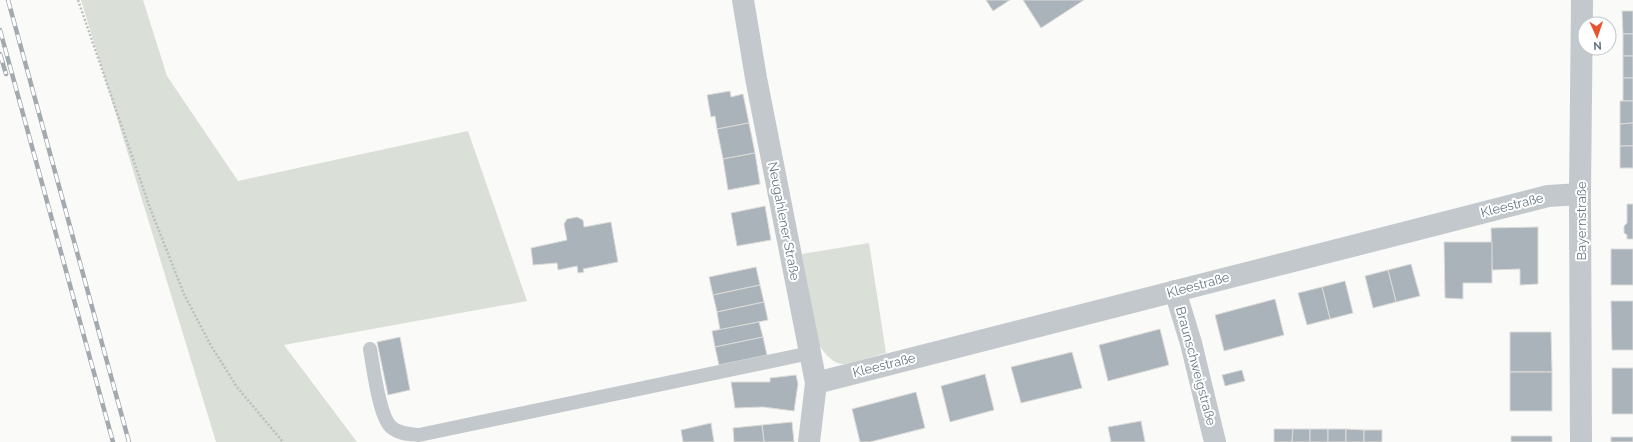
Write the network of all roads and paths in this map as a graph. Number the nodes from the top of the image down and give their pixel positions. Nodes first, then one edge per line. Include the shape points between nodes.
1 (78, 0) edge
2 (743, 0) edge
3 (1582, 0) edge
4 (1580, 194) junction
5 (1175, 291) junction
6 (370, 349) dead end
7 (810, 353) junction
8 (816, 383) junction
9 (282, 442) edge
10 (808, 442) edge
11 (1215, 442) edge
12 (1581, 442) edge

1 - 9 path via 150,208 184,294 210,344 237,387
2 - 7 street, Neugahlener Straße
3 - 4 street, Bayernstraße
4 - 5 street, Kleestraße via 1548,196
4 - 12 street, Bayernstraße
5 - 8 street, Kleestraße
5 - 11 street, Braunschweigstraße via 1193,350
6 - 7 lane via 382,410 390,426 402,433 419,434
7 - 8 street, Neugahlener Straße
8 - 10 street, Neugahlener Straße

